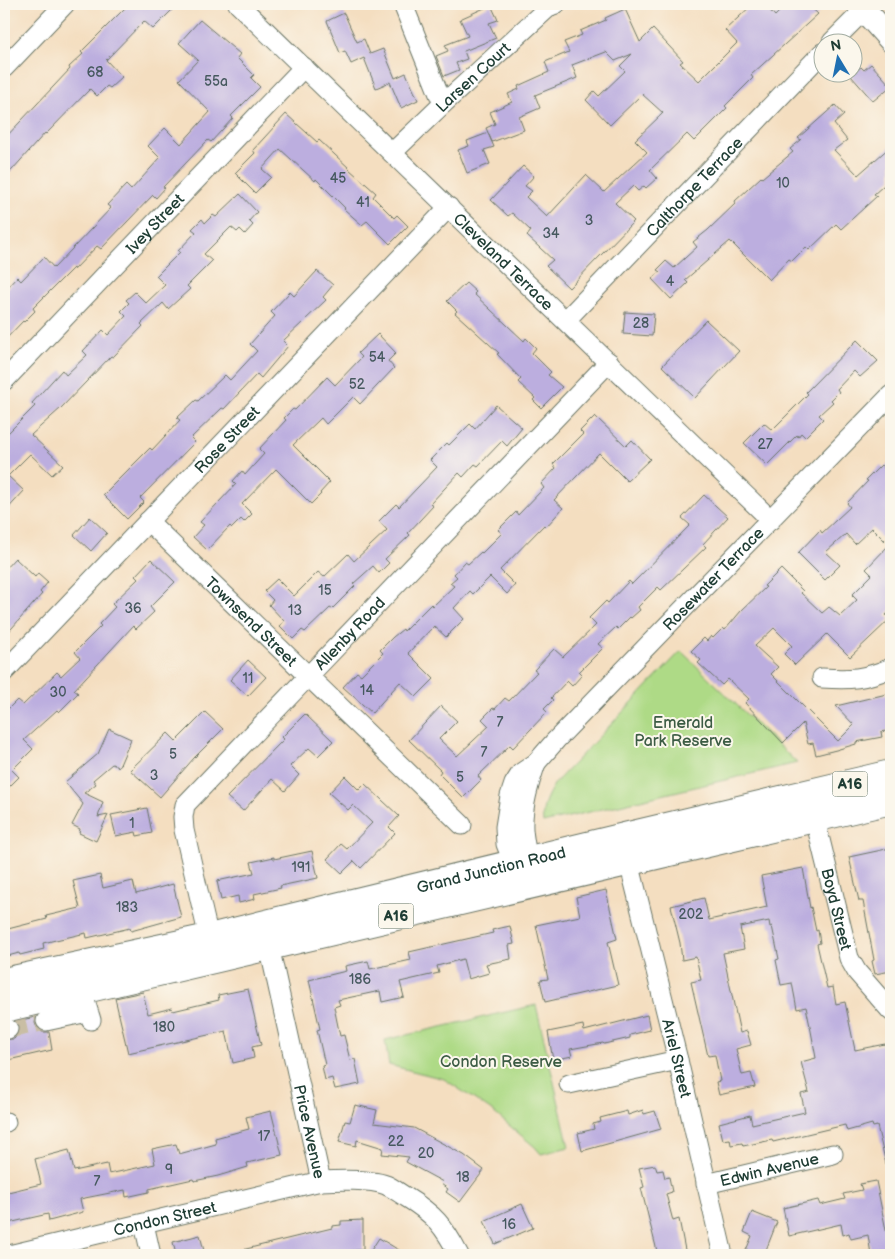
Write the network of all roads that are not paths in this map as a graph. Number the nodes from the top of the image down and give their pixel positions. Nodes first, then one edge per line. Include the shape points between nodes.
1 (65, 4) edge
2 (238, 4) edge
3 (556, 4) edge
4 (404, 7) dead end
5 (861, 7) edge
6 (840, 32) edge
7 (891, 40) edge
8 (812, 63) edge
9 (4, 68) edge
10 (304, 68) junction
11 (443, 104) junction
12 (392, 153) junction
13 (449, 207) junction
14 (566, 320) junction
15 (609, 362) junction
16 (4, 380) edge
17 (891, 395) edge
18 (770, 520) junction
19 (148, 521) junction
20 (891, 668) edge
21 (4, 672) edge
22 (308, 675) junction
23 (822, 678) dead end
24 (891, 774) edge
25 (891, 800) edge
26 (811, 806) junction
27 (462, 825) dead end
28 (626, 850) junction
29 (522, 871) junction
30 (267, 936) junction
31 (211, 949) junction
32 (50, 972) junction
33 (4, 982) edge
34 (888, 1001) edge
35 (84, 1008) junction
36 (5, 1021) edge
37 (46, 1021) tunnel mouth
38 (678, 1060) junction
39 (568, 1084) dead end
40 (833, 1154) dead end
41 (321, 1182) junction
42 (706, 1184) junction
43 (144, 1224) junction
44 (9, 1255) edge
45 (151, 1255) edge
46 (459, 1255) edge
47 (723, 1255) edge

1 - 9 street
2 - 10 street, Cleveland Terrace
3 - 11 street, Larsen Court
4 - 11 street
5 - 6 street
5 - 7 main road
8 - 14 street, Calthorpe Terrace
10 - 12 street, Cleveland Terrace
10 - 16 street, Ivey Street
11 - 12 street, Larsen Court
12 - 13 street, Cleveland Terrace
13 - 14 street, Cleveland Terrace
13 - 19 street, Rose Street
14 - 15 street, Cleveland Terrace
15 - 18 street, Cleveland Terrace
15 - 22 street, Allenby Road
17 - 18 street, Rosewater Terrace
18 - 29 street, Rosewater Terrace via 536,763 521,773 510,796 505,827 506,844
19 - 21 street, Rose Street
19 - 22 street, Townsend Street
20 - 23 street via 851,680
22 - 27 street, Townsend Street
22 - 31 street, Allenby Road via 185,805 184,830
24 - 26 highway, Grand Junction Road / A16
25 - 26 highway, Grand Junction Road / A16
26 - 28 highway, Grand Junction Road / A16
26 - 34 street, Boyd Street via 849,958 857,972
28 - 29 highway, Grand Junction Road / A16
28 - 38 street, Ariel Street
29 - 30 highway, Grand Junction Road / A16
30 - 31 highway, Grand Junction Road / A16
30 - 41 street, Price Avenue
31 - 32 highway, Grand Junction Road / A16
31 - 35 highway, Grand Junction Road / A16
32 - 33 highway, Grand Junction Road / A16
32 - 35 street
35 - 36 highway, Grand Junction Road / A16
35 - 37 street
38 - 39 street
38 - 42 street, Ariel Street
40 - 42 street, Edwin Avenue
41 - 43 street, Condon Street
41 - 46 street, Price Avenue via 359,1181 385,1185 427,1210 440,1223
42 - 47 street, Ariel Street
43 - 44 street, Condon Street
43 - 45 street

